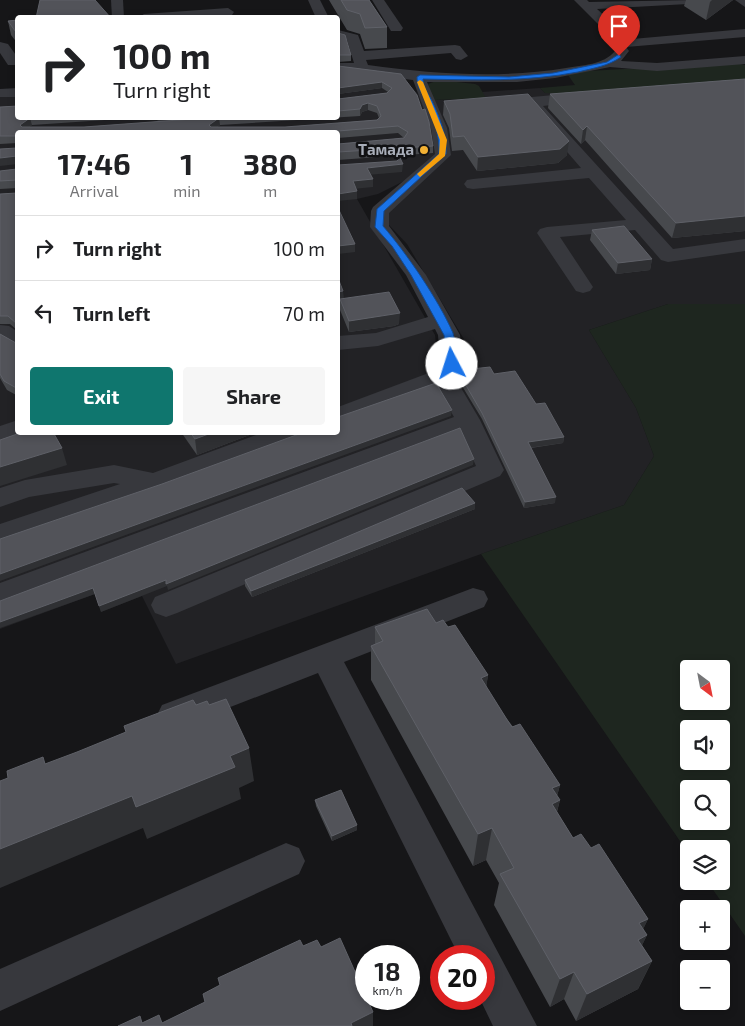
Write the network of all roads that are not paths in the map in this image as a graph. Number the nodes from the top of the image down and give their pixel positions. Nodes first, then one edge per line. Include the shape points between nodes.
1 (117, 0) edge
2 (314, 0) edge
3 (378, 0) edge
4 (688, 0) edge
5 (741, 0) edge
6 (584, 3) edge
7 (745, 3) edge
8 (228, 12) dead end
9 (118, 15) edge
10 (186, 15) edge
11 (322, 15) edge
12 (396, 28) dead end
13 (745, 33) edge
14 (340, 34) edge
15 (0, 46) edge
16 (745, 47) edge
17 (616, 55) junction
18 (745, 60) edge
19 (13, 62) dead end
20 (361, 62) junction
21 (340, 67) edge
22 (420, 77) junction
23 (525, 78) junction
24 (15, 92) edge
25 (0, 93) edge
26 (599, 96) edge
27 (541, 101) junction
28 (185, 120) edge
29 (144, 124) edge
30 (593, 172) junction
31 (473, 184) dead end
32 (639, 224) junction
33 (745, 246) edge
34 (583, 287) dead end
35 (441, 320) junction
36 (340, 343) edge
37 (442, 376) junction
38 (340, 414) edge
39 (468, 420) junction
40 (15, 429) edge
41 (0, 435) edge
42 (282, 435) edge
43 (154, 482) junction
44 (0, 498) edge
45 (0, 534) edge
46 (0, 595) edge
47 (473, 599) dead end
48 (166, 605) dead end
49 (325, 656) junction
50 (149, 725) edge
51 (286, 861) dead end
52 (474, 945) edge
53 (495, 985) edge
54 (0, 990) edge
55 (516, 1026) edge

1 - 9 street
2 - 11 street
3 - 12 street
4 - 6 street
5 - 7 street
6 - 17 street
8 - 10 street
13 - 17 street
14 - 20 street via 354,38
15 - 19 street
16 - 17 street
17 - 18 street via 616,66
17 - 23 street via 553,75
20 - 20 street via 455,49 461,56
20 - 21 street
20 - 22 street
22 - 23 street
22 - 35 street via 420,85 443,140 443,154 380,211 379,227 416,275
23 - 27 street
24 - 25 street
26 - 27 street
27 - 30 street via 532,102
28 - 29 street
30 - 31 street
30 - 32 street
32 - 33 street via 668,256
32 - 34 street via 548,233
35 - 36 street via 378,339
35 - 37 street via 449,335 452,364
37 - 38 street
37 - 39 street
39 - 46 street
39 - 48 street via 491,470
40 - 41 street
42 - 43 street
43 - 44 street via 114,474 26,489
43 - 45 street
47 - 49 street
49 - 50 street
49 - 52 street
51 - 54 street
53 - 55 street

